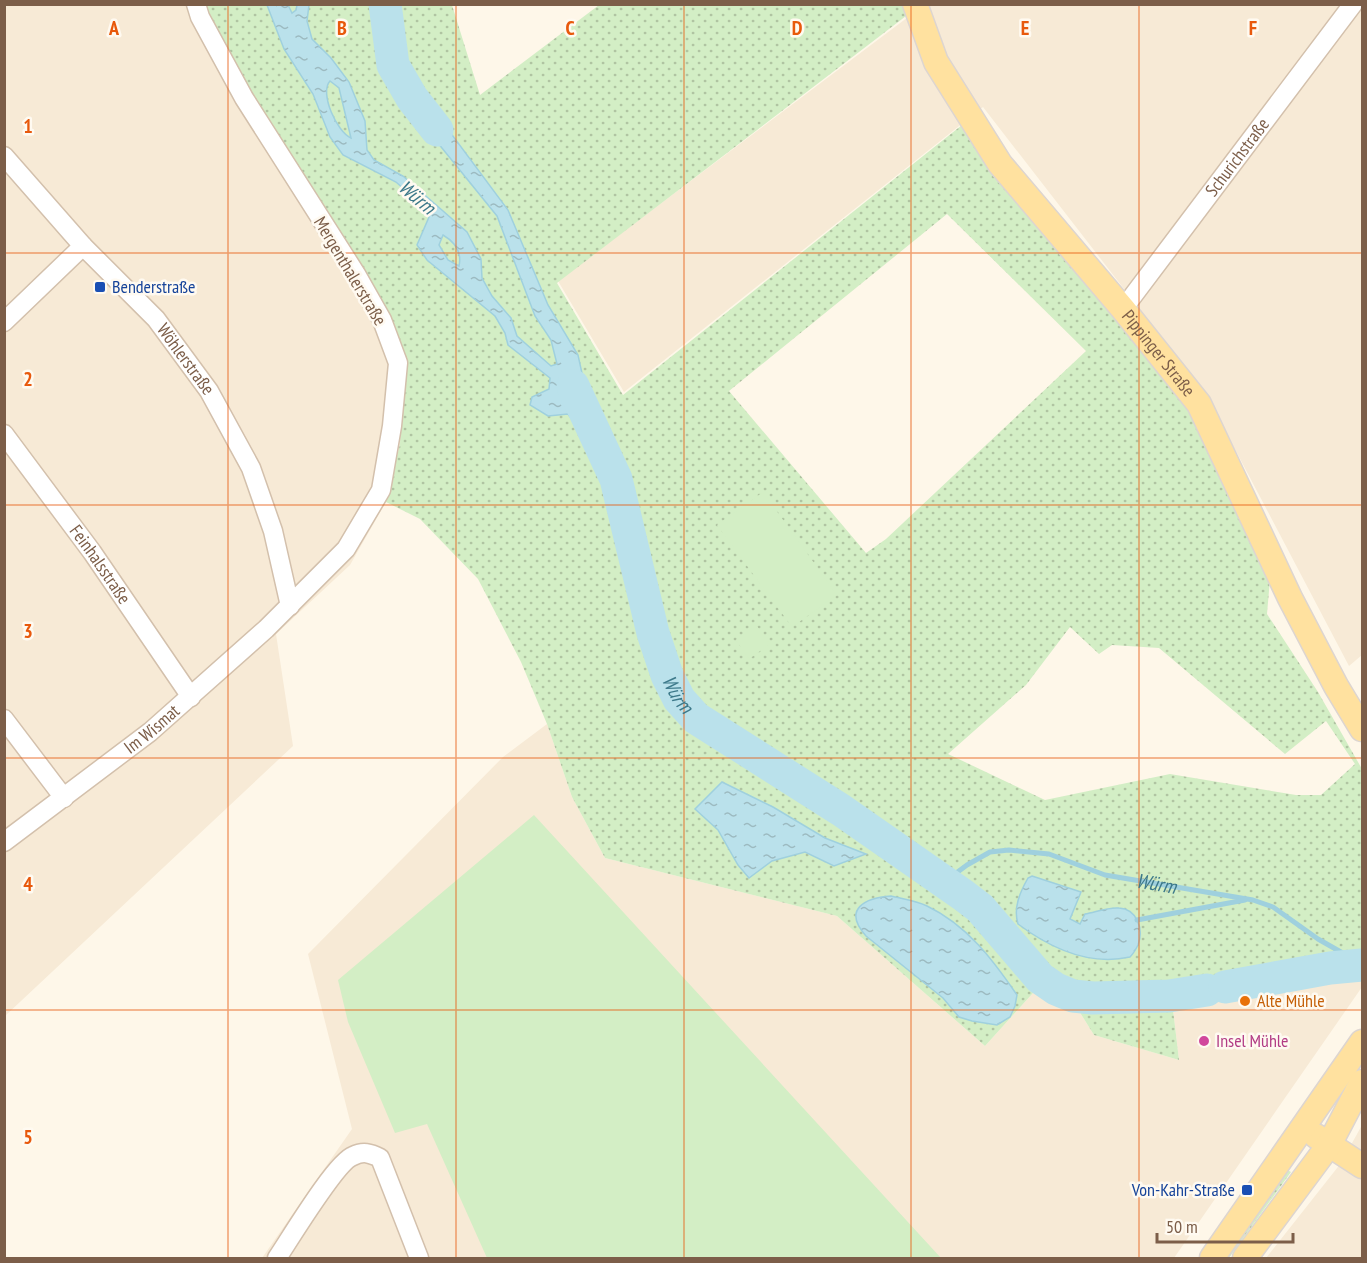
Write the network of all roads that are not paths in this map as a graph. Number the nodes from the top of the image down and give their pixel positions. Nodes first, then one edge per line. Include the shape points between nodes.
1 (196, 4) edge
2 (915, 4) edge
3 (1353, 4) edge
4 (4, 156) edge
5 (83, 246) junction
6 (1124, 309) junction
7 (4, 322) edge
8 (4, 434) edge
9 (290, 606) junction
10 (191, 697) junction
11 (4, 719) edge
12 (1362, 729) edge
13 (64, 798) junction
14 (4, 842) edge
15 (1362, 1042) edge
16 (1362, 1082) edge
17 (1304, 1127) junction
18 (1329, 1145) junction
19 (1362, 1166) edge
20 (277, 1258) edge
21 (419, 1258) edge
22 (1212, 1258) edge
23 (1245, 1258) edge

1 - 9 street, Mergenthalerstraße via 244,98 382,320 398,363 381,490 346,549
2 - 6 main road, Pippinger Straße via 936,62 1000,164
3 - 6 street, Schurichstraße
4 - 5 street, Wöhlerstraße
5 - 7 street
5 - 9 street, Wöhlerstraße via 156,319 209,391 251,468 273,531
6 - 12 main road, Pippinger Straße via 1199,404 1290,597
8 - 10 street, Feinhalsstraße via 92,552
9 - 10 street, Im Wismat
10 - 13 street, Im Wismat
11 - 13 street
13 - 14 street, Im Wismat
15 - 17 main road
16 - 18 main road
17 - 18 main road
17 - 22 main road
18 - 19 main road
18 - 23 main road
20 - 21 street via 335,1172 351,1156 368,1152 380,1158

